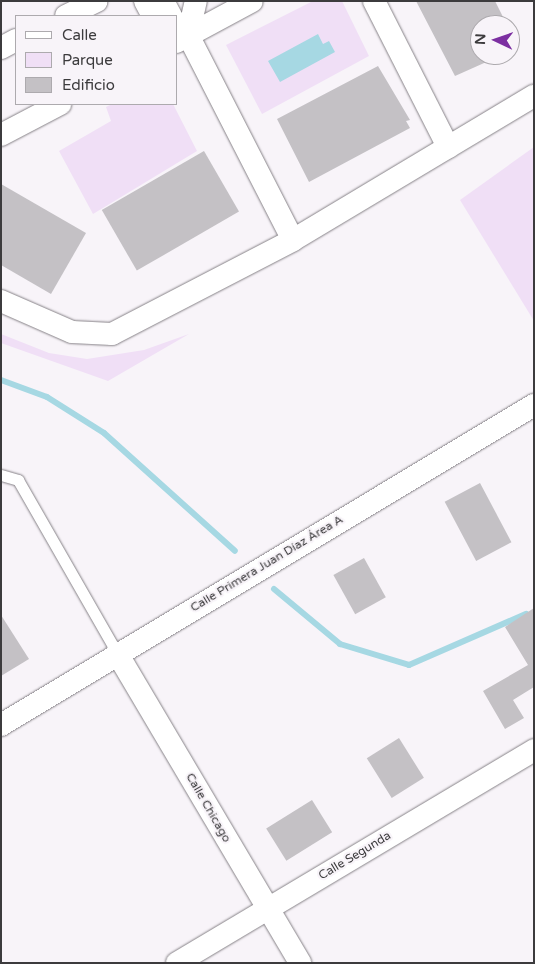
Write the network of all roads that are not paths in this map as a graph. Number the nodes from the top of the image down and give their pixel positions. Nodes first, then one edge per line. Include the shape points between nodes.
1 (97, 1) edge
2 (145, 1) edge
3 (163, 1) edge
4 (196, 1) edge
5 (252, 1) edge
6 (374, 1) edge
7 (68, 15) edge
8 (152, 15) edge
9 (171, 15) edge
10 (180, 33) edge
11 (15, 41) edge
12 (1, 48) edge
13 (534, 96) edge
14 (58, 105) edge
15 (1, 135) edge
16 (448, 147) junction
17 (294, 240) junction
18 (1, 301) edge
19 (534, 405) edge
20 (1, 475) edge
21 (118, 653) junction
22 (1, 725) edge
23 (534, 750) edge
24 (267, 908) junction
25 (177, 963) edge
26 (300, 963) edge

1 - 7 street
2 - 8 street
3 - 9 street
4 - 10 street
5 - 10 street
6 - 16 street
10 - 17 street
11 - 12 street
13 - 16 street
14 - 15 street
16 - 17 street
17 - 18 street via 112,334 72,332
19 - 21 street, Calle Primera Juan Díaz Área A
20 - 21 lane via 18,480
21 - 22 street, Calle Primera Juan Díaz Área A
21 - 24 street, Calle Chicago
23 - 24 street, Calle Segunda
24 - 25 street, Calle Segunda
24 - 26 street, Calle Chicago

